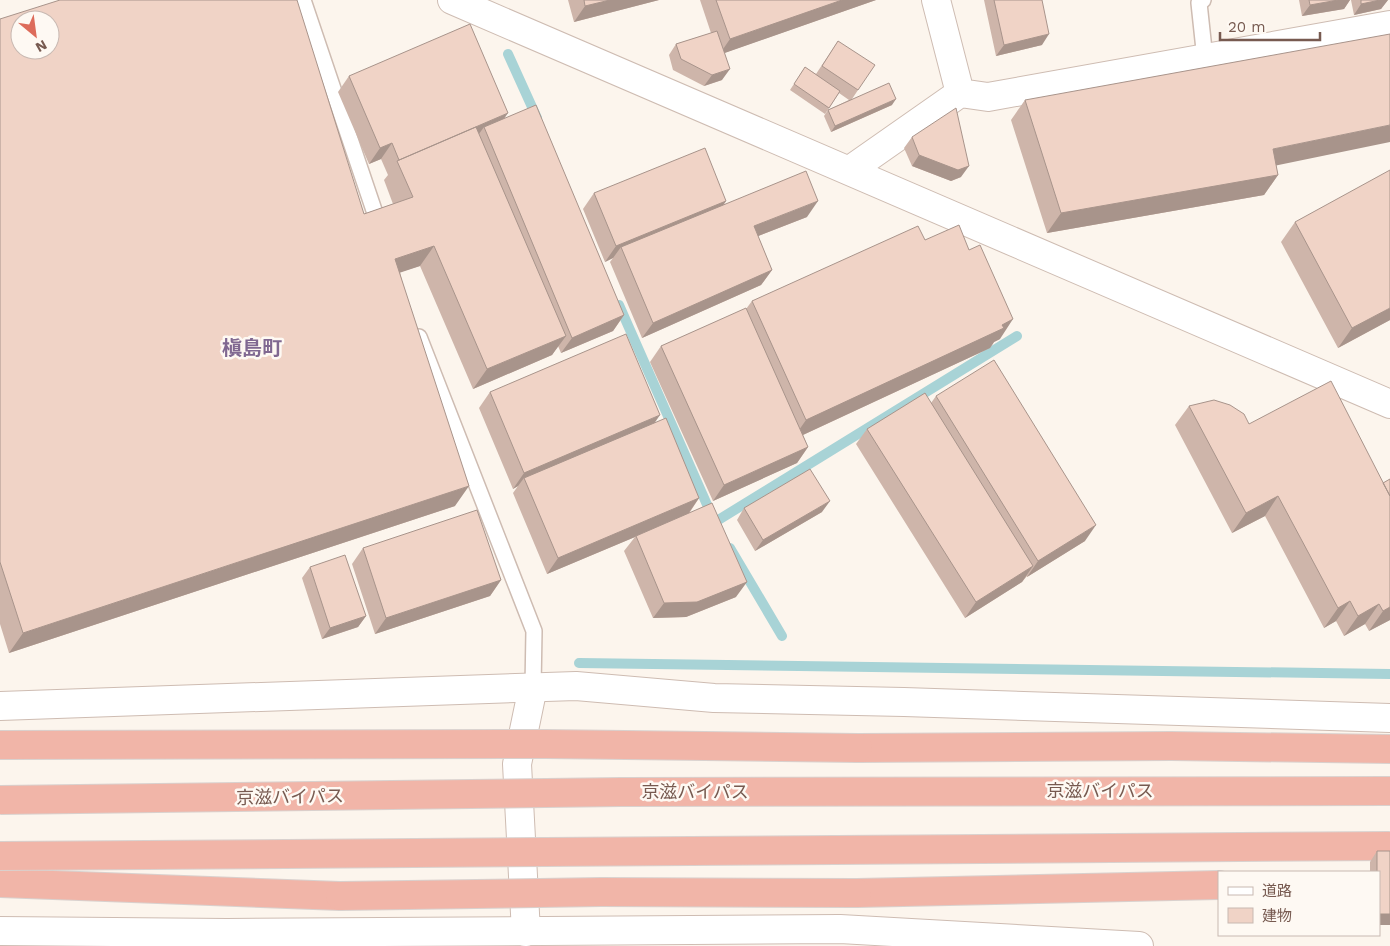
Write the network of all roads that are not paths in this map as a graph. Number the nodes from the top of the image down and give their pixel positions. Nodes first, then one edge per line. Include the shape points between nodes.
1 (303, 0) edge
2 (452, 0) edge
3 (936, 0) edge
4 (1203, 0) edge
5 (1390, 25) edge
6 (1205, 59) junction
7 (960, 93) junction
8 (850, 170) junction
9 (386, 244) edge
10 (412, 319) edge
11 (1390, 404) edge
12 (533, 687) junction
13 (0, 706) edge
14 (1390, 718) edge
15 (0, 745) edge
16 (1390, 749) edge
17 (1390, 790) edge
18 (0, 800) edge
19 (1390, 846) edge
20 (0, 856) edge
21 (0, 883) edge
22 (1218, 886) edge
23 (1118, 888) junction
24 (1218, 902) edge
25 (0, 931) edge
26 (526, 932) junction
27 (1138, 946) edge

1 - 9 lane
2 - 8 street
3 - 7 street
4 - 6 lane via 1199,3
5 - 6 street
6 - 7 street via 988,97
7 - 8 street
8 - 11 street
10 - 12 lane via 534,631
12 - 13 street
12 - 14 street via 576,686 714,698
12 - 26 street via 517,764
15 - 16 highway, bridge via 546,744
17 - 18 highway, 京滋バイパス, bridge via 622,792
19 - 20 highway, bridge
21 - 23 highway, bridge via 340,896
22 - 23 highway
23 - 24 highway
25 - 26 street
26 - 27 street via 840,929

